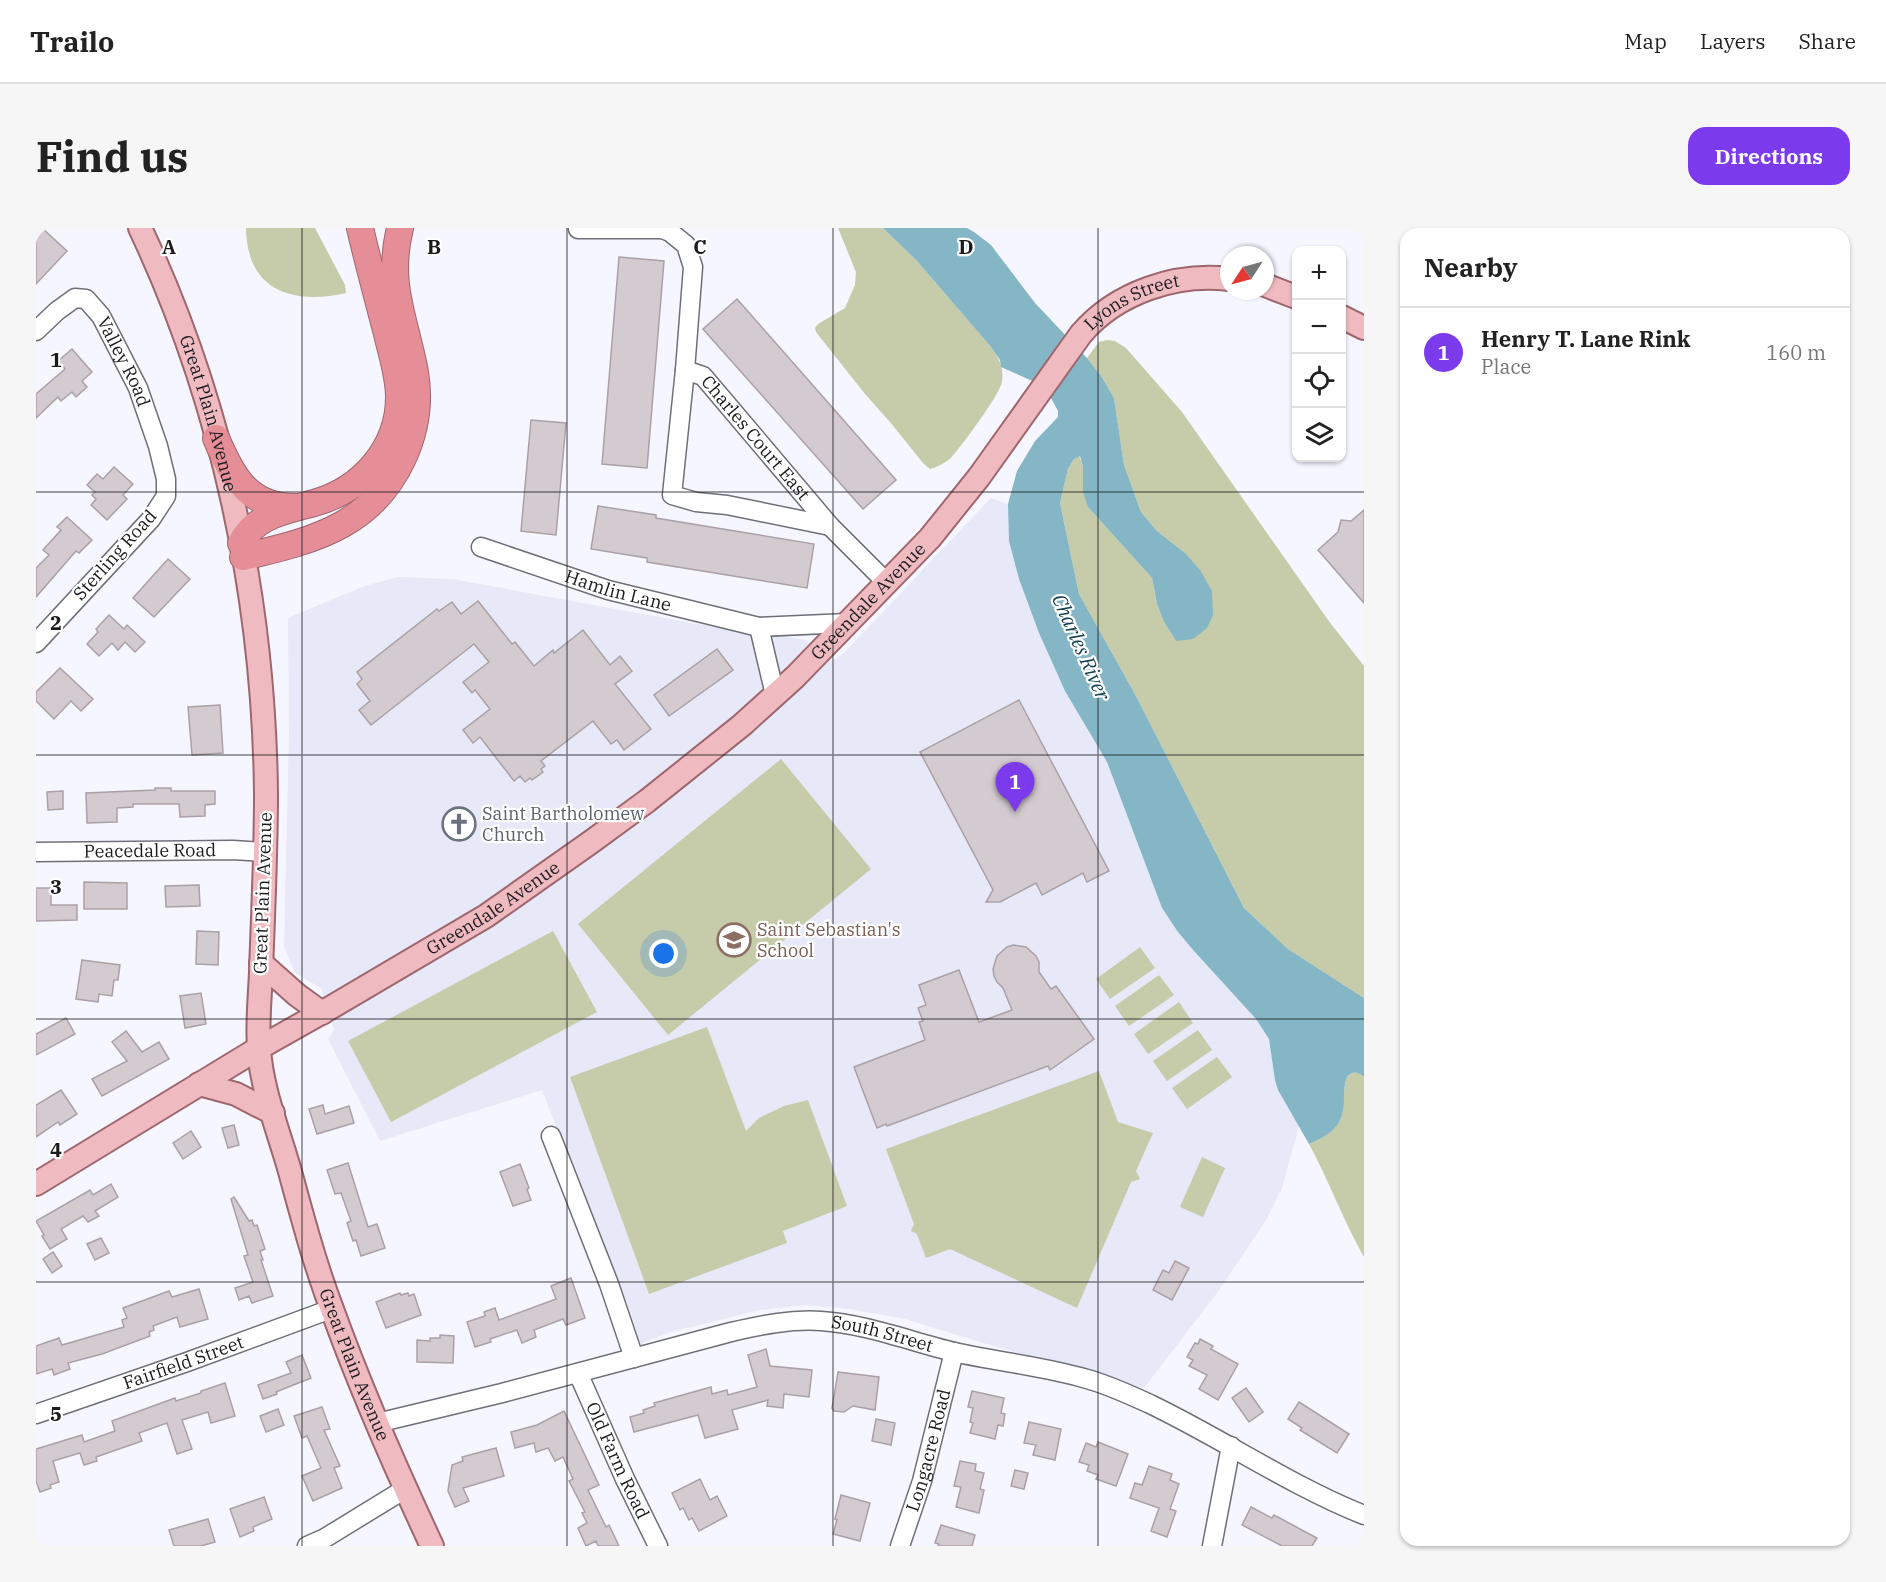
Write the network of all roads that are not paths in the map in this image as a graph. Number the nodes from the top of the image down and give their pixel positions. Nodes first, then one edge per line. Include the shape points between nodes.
1 (140, 228) edge
2 (360, 228) edge
3 (400, 228) edge
4 (578, 229) edge
5 (1220, 279) edge
6 (1274, 288) edge
7 (1292, 295) edge
8 (1346, 319) edge
9 (1364, 328) edge
10 (36, 331) edge
11 (1057, 368) joint
12 (685, 370) junction
13 (216, 438) junction
14 (166, 492) joint
15 (310, 505) junction
16 (830, 526) junction
17 (481, 547) dead end
18 (242, 550) junction
19 (888, 584) junction
20 (848, 623) junction
21 (759, 627) junction
22 (36, 643) edge
23 (775, 695) junction
24 (36, 852) edge
25 (265, 852) junction
26 (261, 963) junction
27 (322, 1013) junction
28 (259, 1048) junction
29 (200, 1084) junction
30 (273, 1113) junction
31 (551, 1136) dead end
32 (36, 1184) edge
33 (331, 1309) junction
34 (954, 1352) junction
35 (634, 1358) junction
36 (578, 1373) junction
37 (36, 1414) edge
38 (377, 1423) junction
39 (1231, 1446) junction
40 (405, 1489) junction
41 (1364, 1515) edge
42 (307, 1546) edge
43 (432, 1546) edge
44 (658, 1546) edge
45 (900, 1546) edge
46 (1212, 1546) edge

1 - 13 main road, Great Plain Avenue via 177,314
2 - 15 highway via 397,376 397,418 382,454 363,477 344,491
3 - 18 highway via 394,264 396,290 415,372 417,399 414,426 403,458 379,494 345,523 282,548
4 - 12 street, Charles Court East via 662,229 686,245 693,267
5 - 11 main road, Lyons Street via 1170,282 1128,297 1093,321
6 - 7 main road
8 - 9 main road
10 - 14 street, Valley Road via 75,298 86,299 101,316 138,388 158,446
11 - 19 main road, Greendale Avenue via 963,498
12 - 16 street, Charles Court East via 703,376
12 - 16 street via 672,495
13 - 15 highway via 229,468 247,490 278,506
13 - 18 main road, Great Plain Avenue
14 - 22 street, Sterling Road via 151,519
15 - 18 highway via 270,516 249,530
16 - 19 street, Charles Court East
17 - 21 street, Hamlin Lane via 608,590
18 - 25 main road, Great Plain Avenue via 256,633 263,714
19 - 20 main road, Greendale Avenue
20 - 21 street, Hamlin Lane
20 - 23 main road, Greendale Avenue
21 - 23 street
23 - 27 main road, Greendale Avenue via 647,801 554,869 486,916
24 - 25 street, Peacedale Road
25 - 26 main road, Great Plain Avenue
26 - 27 main road
26 - 28 main road, Great Plain Avenue
27 - 28 main road, Greendale Avenue
28 - 29 main road, Greendale Avenue
28 - 30 main road, Great Plain Avenue
29 - 30 main road via 236,1094
29 - 32 main road, Greendale Avenue
30 - 33 main road, Great Plain Avenue
31 - 35 street
33 - 37 street, Fairfield Street
33 - 38 main road, Great Plain Avenue
34 - 35 street, South Street via 840,1323 795,1321 731,1332
34 - 39 street, South Street via 1087,1379 1150,1404
34 - 45 street, Longacre Road via 922,1481
35 - 36 street, South Street
36 - 38 street, South Street
36 - 44 street, Old Farm Road
38 - 40 main road, Great Plain Avenue
39 - 41 street, South Street via 1301,1486
39 - 46 street
40 - 42 street
40 - 43 main road, Great Plain Avenue

